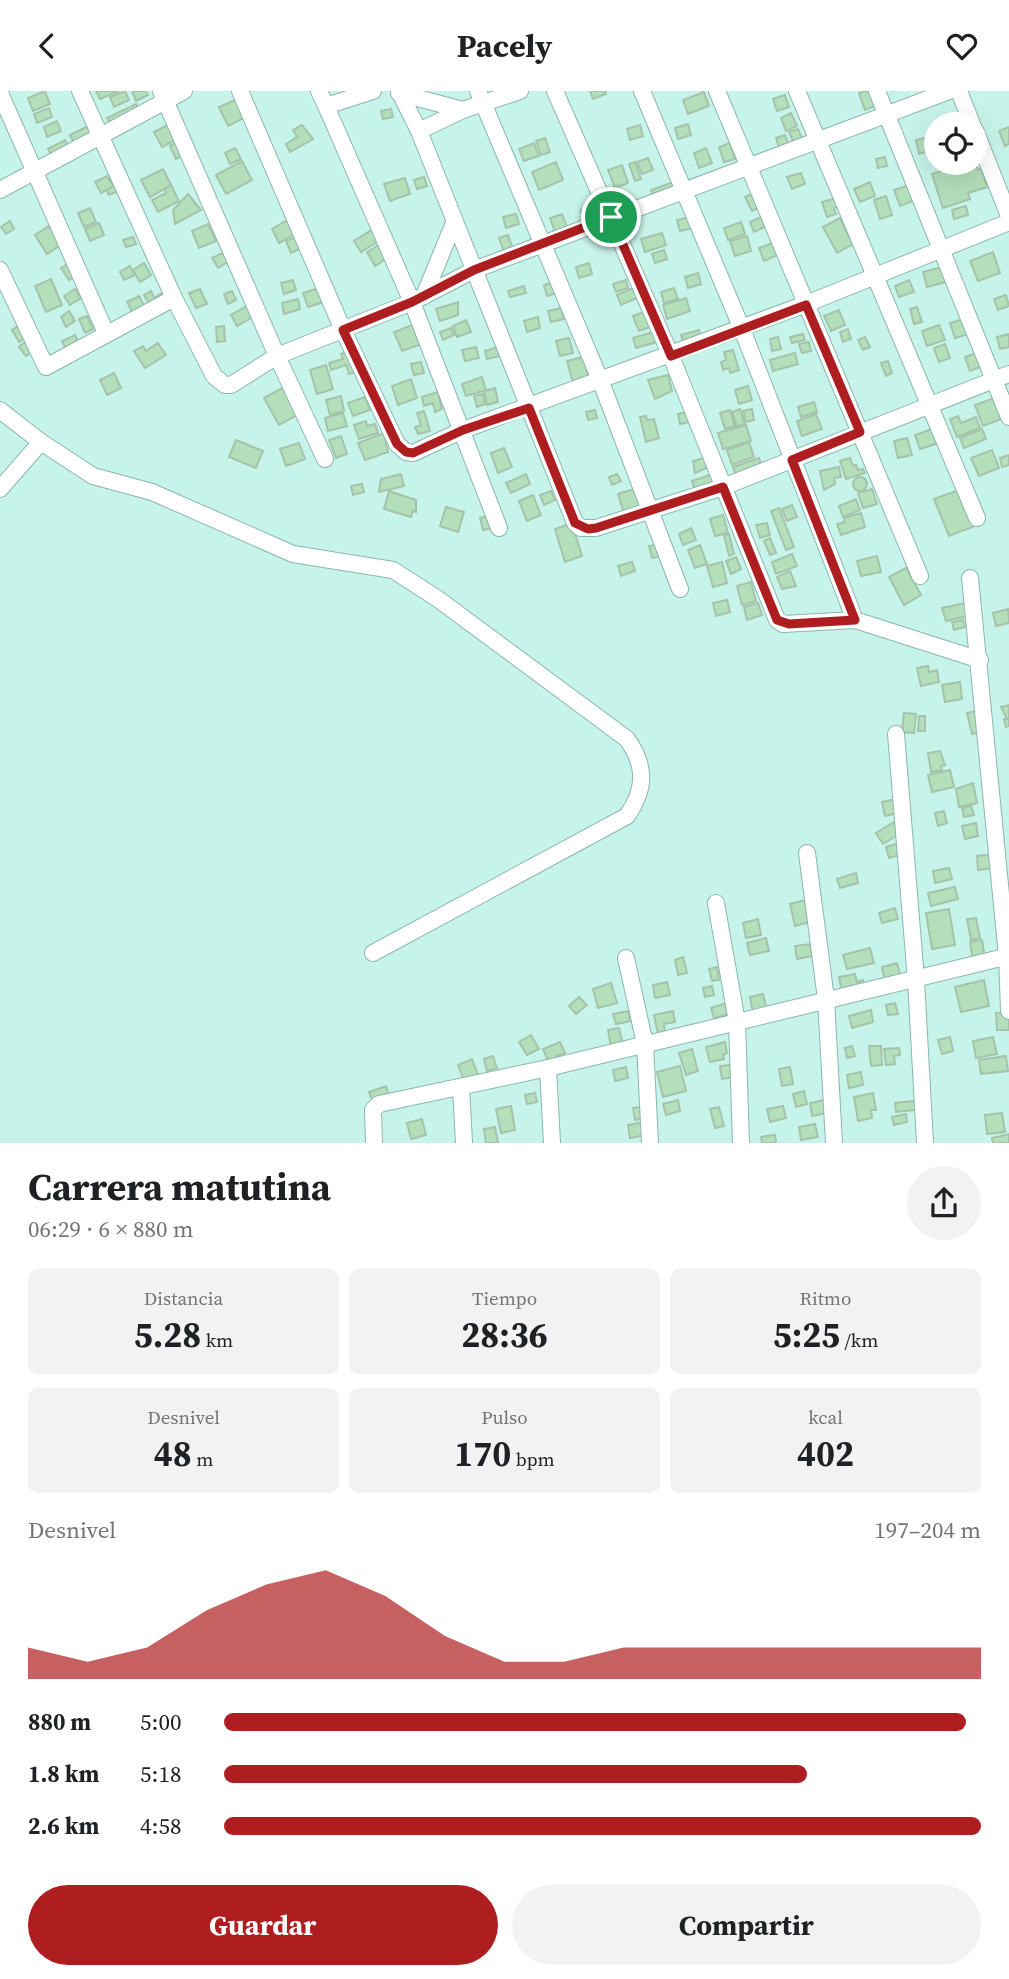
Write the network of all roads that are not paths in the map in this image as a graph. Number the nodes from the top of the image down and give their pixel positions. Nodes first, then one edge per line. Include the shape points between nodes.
1 (80, 91) edge
2 (184, 91) edge
3 (240, 91) edge
4 (373, 91) edge
5 (520, 91) edge
6 (555, 91) edge
7 (642, 91) edge
8 (717, 91) edge
9 (797, 91) edge
10 (877, 91) edge
11 (949, 91) edge
12 (959, 91) edge
13 (399, 92) edge
14 (0, 93) edge
15 (164, 96) edge
16 (323, 98) edge
17 (480, 98) edge
18 (463, 110) junction
19 (967, 112) edge
20 (887, 115) junction
21 (419, 131) junction
22 (101, 137) junction
23 (818, 139) junction
24 (987, 162) edge
25 (750, 167) junction
26 (35, 171) junction
27 (0, 190) edge
28 (685, 191) junction
29 (611, 217) junction
30 (1009, 219) edge
31 (454, 223) junction
32 (541, 245) junction
33 (939, 250) junction
34 (0, 270) edge
35 (474, 270) junction
36 (875, 276) junction
37 (174, 297) junction
38 (418, 299) junction
39 (806, 305) junction
40 (742, 329) junction
41 (343, 330) junction
42 (106, 333) junction
43 (277, 356) junction
44 (671, 356) junction
45 (1001, 376) edge
46 (601, 382) junction
47 (929, 405) junction
48 (529, 408) junction
49 (0, 411) edge
50 (1009, 417) edge
51 (463, 430) junction
52 (860, 432) junction
53 (41, 442) junction
54 (326, 459) dead end
55 (792, 460) junction
56 (723, 487) junction
57 (0, 489) edge
58 (651, 511) junction
59 (977, 518) dead end
60 (499, 528) dead end
61 (920, 576) dead end
62 (970, 578) dead end
63 (680, 589) dead end
64 (855, 620) junction
65 (980, 660) junction
66 (896, 734) dead end
67 (807, 853) dead end
68 (716, 903) dead end
69 (373, 953) dead end
70 (1008, 956) edge
71 (626, 958) dead end
72 (916, 979) junction
73 (825, 999) junction
74 (1009, 1011) edge
75 (737, 1022) junction
76 (645, 1045) junction
77 (548, 1068) junction
78 (461, 1087) junction
79 (374, 1143) edge
80 (464, 1143) edge
81 (552, 1143) edge
82 (650, 1143) edge
83 (741, 1143) edge
84 (834, 1143) edge
85 (925, 1143) edge

1 - 22 street
2 - 15 street
3 - 41 street
4 - 16 street
5 - 17 street
6 - 29 street
7 - 28 street
8 - 25 street
9 - 23 street
10 - 20 street
11 - 20 street
12 - 19 street
13 - 18 street
13 - 21 street
14 - 26 street
15 - 22 street
15 - 43 street
16 - 38 street
17 - 18 street
17 - 32 street
18 - 21 street
20 - 23 street
20 - 33 street
21 - 31 street
22 - 26 street
22 - 37 street
23 - 25 street
23 - 36 street
24 - 30 street
25 - 28 street
25 - 39 street
26 - 27 street
26 - 42 street
28 - 29 street
28 - 40 street
29 - 32 street
29 - 44 street
30 - 33 street
31 - 35 street
31 - 38 street
32 - 35 street
32 - 46 street
33 - 36 street
33 - 45 street
34 - 42 street via 46,367
35 - 38 street
35 - 48 street
36 - 39 street
36 - 47 street
37 - 42 street
37 - 43 street via 219,383 231,385
38 - 41 street
38 - 51 street
39 - 40 street
39 - 52 street
40 - 44 street
40 - 55 street
41 - 43 street
41 - 51 street via 397,444 406,452
43 - 54 street
44 - 46 street
44 - 56 street
45 - 47 street
45 - 50 street
46 - 48 street
46 - 58 street
47 - 52 street
47 - 59 street
48 - 51 street
48 - 58 street via 575,523 588,529
49 - 53 street
51 - 60 street
52 - 55 street
52 - 61 street
53 - 57 street
53 - 69 street via 93,476 152,492 293,554 393,570 627,739 639,756 638,799 627,816
55 - 56 street
55 - 64 street
56 - 58 street
56 - 64 street via 777,620 789,624
58 - 63 street
62 - 65 street
64 - 65 street
65 - 70 street
66 - 72 street
67 - 73 street
68 - 75 street
70 - 72 street
70 - 74 street
71 - 76 street
72 - 73 street
72 - 85 street
73 - 75 street
73 - 84 street
75 - 76 street
75 - 83 street
76 - 77 street
76 - 82 street
77 - 78 street
77 - 81 street
78 - 79 street via 379,1104 373,1110
78 - 80 street

